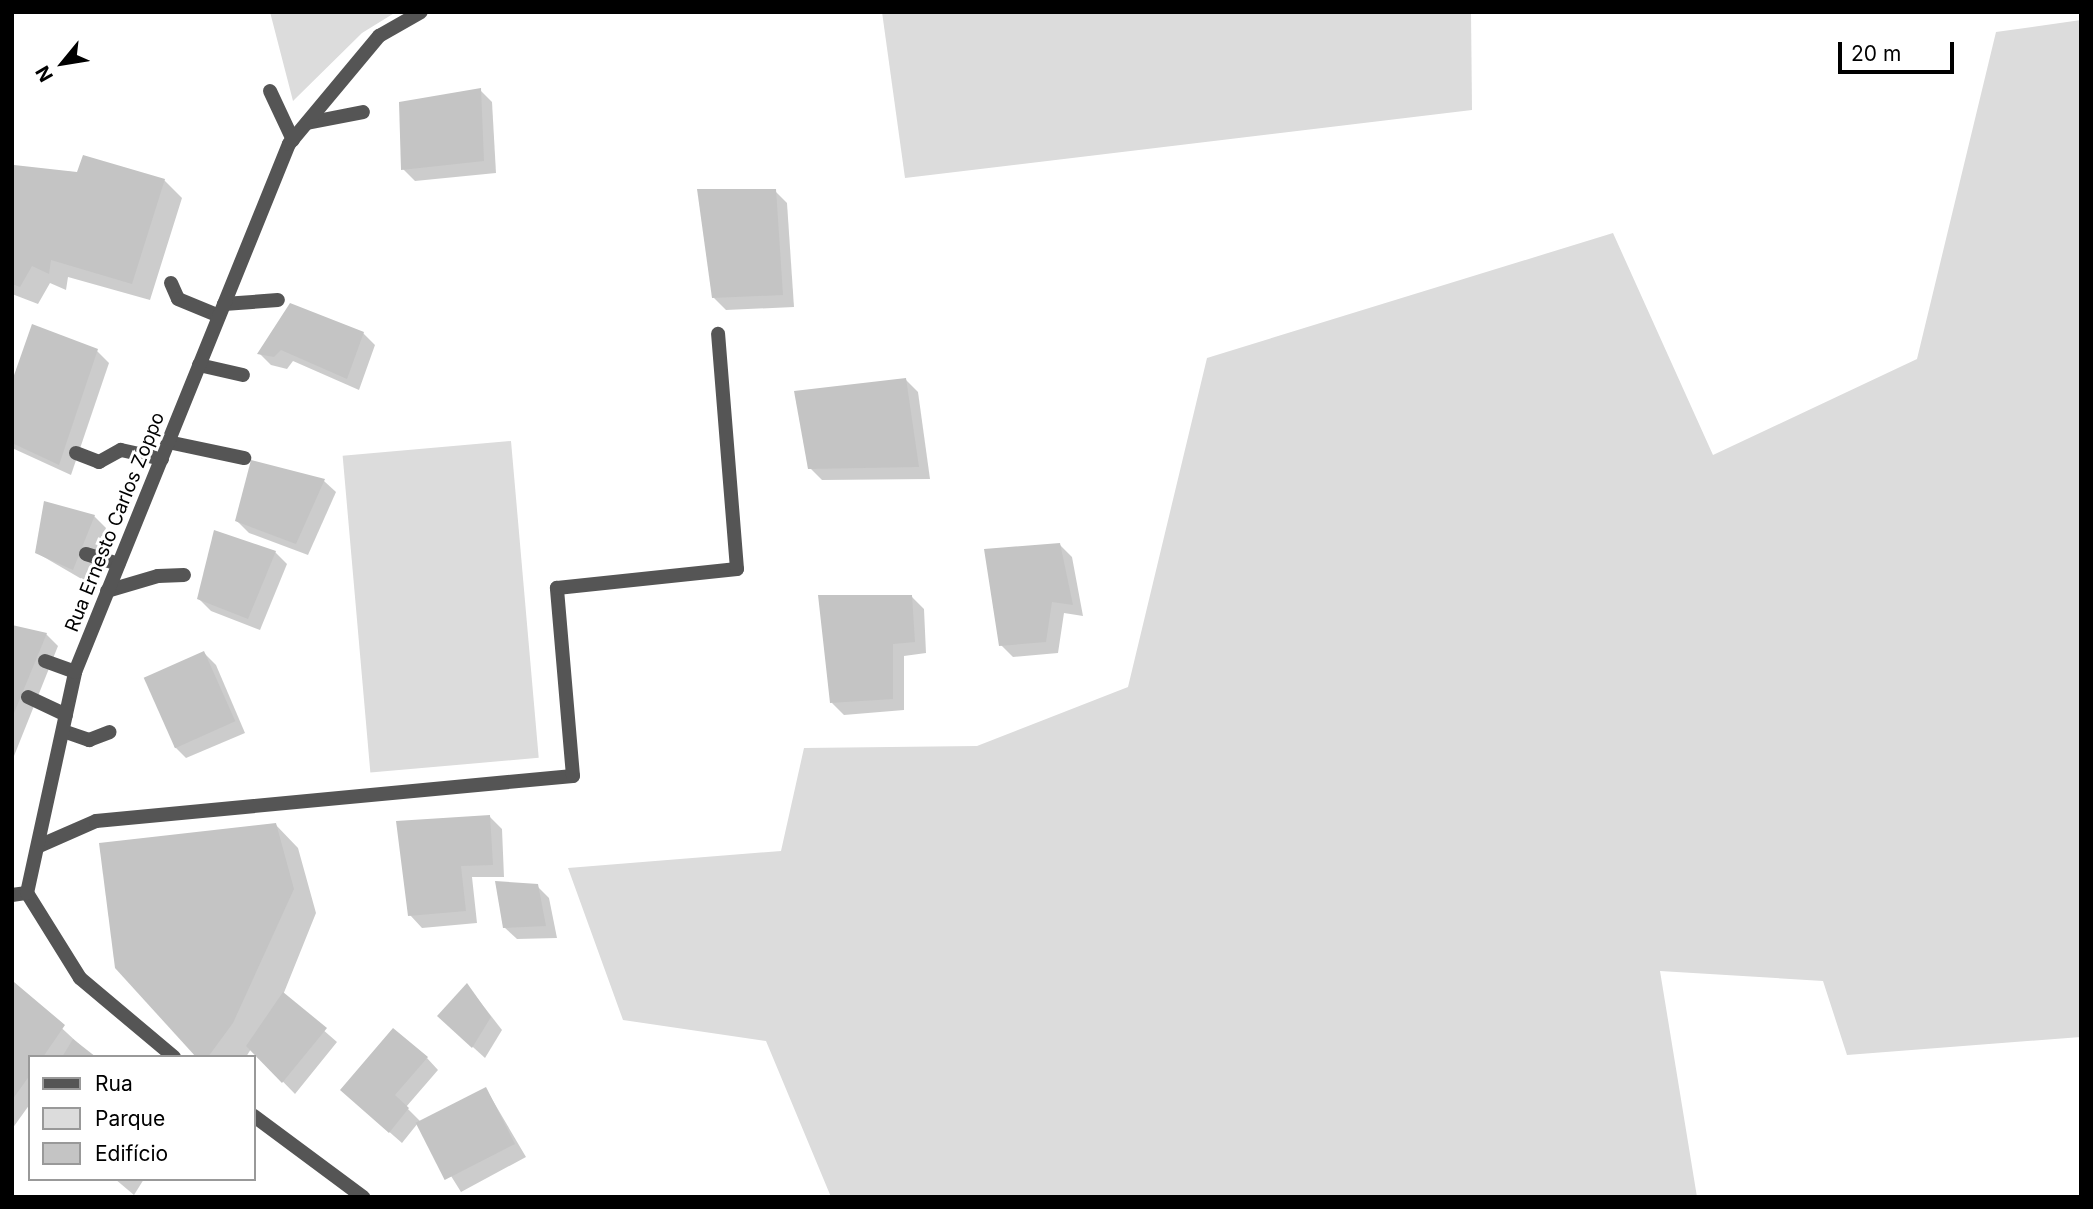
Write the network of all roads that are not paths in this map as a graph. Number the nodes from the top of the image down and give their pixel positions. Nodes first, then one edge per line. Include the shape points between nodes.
1 (421, 12) edge
2 (270, 91) dead end
3 (363, 112) dead end
4 (307, 123) junction
5 (293, 140) junction
6 (171, 283) dead end
7 (278, 300) dead end
8 (222, 310) junction
9 (718, 334) dead end
10 (199, 365) junction
11 (243, 375) dead end
12 (168, 442) junction
13 (76, 453) dead end
14 (244, 458) dead end
15 (162, 459) junction
16 (86, 554) dead end
17 (119, 564) junction
18 (184, 575) dead end
19 (107, 592) junction
20 (45, 661) dead end
21 (75, 672) junction
22 (28, 697) dead end
23 (66, 715) junction
24 (63, 731) junction
25 (110, 732) dead end
26 (38, 846) junction
27 (19, 894) edge
28 (172, 1055) edge
29 (256, 1117) edge
30 (363, 1197) edge

1 - 4 street, Rua Ernesto Carlos Zoppo via 379,36
2 - 5 street
3 - 4 street
4 - 5 street, Rua Ernesto Carlos Zoppo
5 - 8 street, Rua Ernesto Carlos Zoppo
6 - 8 street via 178,299
7 - 8 street
8 - 10 street, Rua Ernesto Carlos Zoppo
9 - 26 street via 737,569 557,588 573,776 96,821
10 - 11 street
10 - 12 street, Rua Ernesto Carlos Zoppo
12 - 14 street
12 - 15 street, Rua Ernesto Carlos Zoppo
13 - 15 street via 99,462 121,450
15 - 17 street, Rua Ernesto Carlos Zoppo
16 - 17 street
17 - 19 street, Rua Ernesto Carlos Zoppo
18 - 19 street via 158,576
19 - 21 street, Rua Ernesto Carlos Zoppo
20 - 21 street
21 - 23 street, Rua Ernesto Carlos Zoppo
22 - 23 street
23 - 24 street, Rua Ernesto Carlos Zoppo
24 - 25 street via 89,740
24 - 26 street, Rua Ernesto Carlos Zoppo
26 - 27 street, Rua Ernesto Carlos Zoppo
27 - 28 street, Rua Ernesto Carlos Zoppo via 80,978
29 - 30 street

